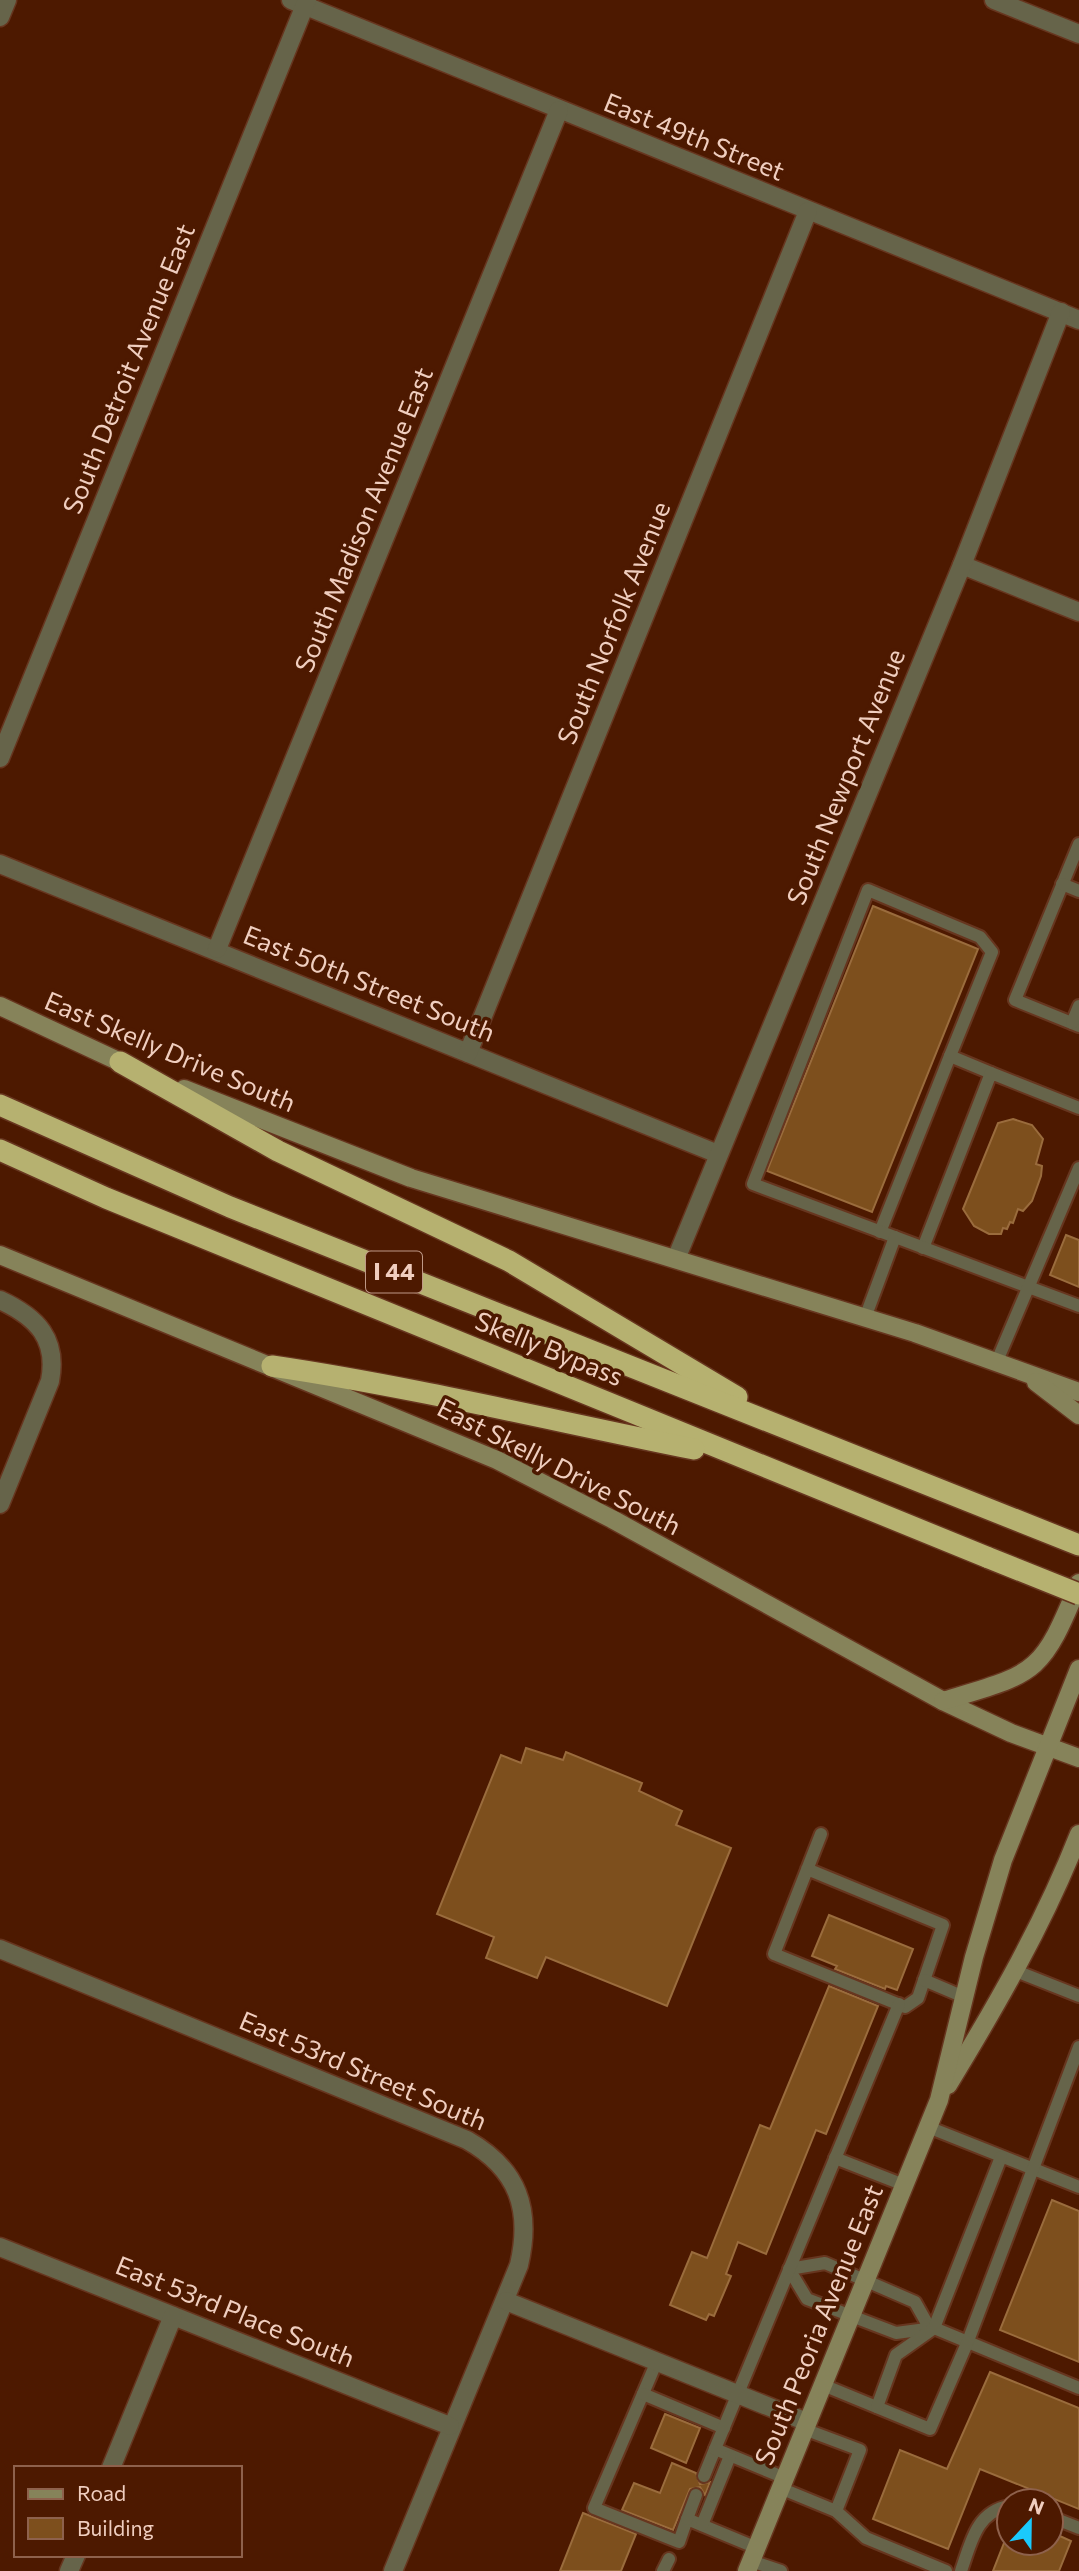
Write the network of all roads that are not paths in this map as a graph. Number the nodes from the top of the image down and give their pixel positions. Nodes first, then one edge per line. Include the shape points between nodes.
1 (7, 0) edge
2 (994, 0) edge
3 (301, 2) edge
4 (0, 17) edge
5 (1079, 34) edge
6 (559, 110) junction
7 (808, 211) junction
8 (1061, 312) junction
9 (1079, 320) edge
10 (962, 565) junction
11 (1079, 612) edge
12 (0, 758) edge
13 (1079, 844) edge
14 (0, 864) edge
15 (1062, 884) junction
16 (1079, 891) edge
17 (217, 949) junction
18 (0, 1006) edge
19 (1079, 1006) edge
20 (1076, 1024) edge
21 (468, 1053) junction
22 (950, 1056) junction
23 (120, 1062) junction
24 (991, 1073) junction
25 (0, 1105) edge
26 (1079, 1108) edge
27 (0, 1150) edge
28 (718, 1154) junction
29 (1079, 1168) edge
30 (880, 1231) junction
31 (895, 1237) junction
32 (923, 1248) junction
33 (0, 1255) edge
34 (676, 1259) junction
35 (1029, 1287) junction
36 (0, 1300) edge
37 (1079, 1306) edge
38 (865, 1318) junction
39 (997, 1361) junction
40 (272, 1366) junction
41 (1022, 1372) junction
42 (1079, 1392) edge
43 (1079, 1415) edge
44 (792, 1431) junction
45 (744, 1459) junction
46 (0, 1504) edge
47 (1079, 1545) edge
48 (1079, 1583) edge
49 (1079, 1594) edge
50 (1079, 1669) edge
51 (943, 1701) junction
52 (1048, 1747) junction
53 (1079, 1758) edge
54 (821, 1834) dead end
55 (1079, 1834) edge
56 (807, 1870) junction
57 (0, 1949) edge
58 (1016, 1971) junction
59 (924, 1980) junction
60 (1079, 1996) edge
61 (964, 1997) junction
62 (899, 2004) junction
63 (1079, 2047) edge
64 (939, 2099) junction
65 (928, 2127) junction
66 (1001, 2157) junction
67 (835, 2158) junction
68 (1031, 2168) junction
69 (904, 2186) junction
70 (1079, 2187) edge
71 (0, 2246) edge
72 (789, 2269) junction
73 (866, 2281) junction
74 (506, 2301) junction
75 (173, 2316) junction
76 (851, 2316) junction
77 (932, 2328) junction
78 (968, 2342) junction
79 (657, 2361) junction
80 (823, 2385) junction
81 (1079, 2388) edge
82 (643, 2394) junction
83 (738, 2394) junction
84 (877, 2407) junction
85 (806, 2425) junction
86 (450, 2426) junction
87 (724, 2428) junction
88 (715, 2449) junction
89 (730, 2456) junction
90 (112, 2466) edge
91 (704, 2476) dead end
92 (783, 2483) junction
93 (696, 2495) dead end
94 (995, 2509) edge
95 (836, 2511) junction
96 (687, 2519) junction
97 (702, 2525) junction
98 (752, 2560) edge
99 (393, 2571) edge
100 (782, 2571) edge
101 (946, 2571) edge
102 (961, 2571) edge

1 - 4 street
2 - 5 street
3 - 6 street, East 49th Street
3 - 12 street, South Detroit Avenue East
6 - 7 street, East 49th Street
6 - 17 street, South Madison Avenue East
7 - 8 street, East 49th Street
7 - 21 street, South Norfolk Avenue
8 - 9 street, East 49th Street
8 - 10 street, South Newport Avenue
10 - 11 street
10 - 28 street, South Newport Avenue
13 - 15 lane
14 - 17 street, East 50th Street South
15 - 16 lane
15 - 20 lane via 1015,1000
17 - 21 street, East 50th Street South
18 - 23 main road, East Skelly Drive South
19 - 20 lane
21 - 28 street, East 50th Street South
22 - 24 lane
22 - 30 lane
22 - 30 lane via 992,952 980,937 868,890 753,1184
23 - 34 main road, East Skelly Drive South via 411,1178
23 - 44 highway via 278,1151 509,1261
24 - 26 lane
24 - 32 lane
25 - 44 highway, Skelly Bypass / I 44 via 230,1207
27 - 45 highway, Skelly Bypass / I 44 via 106,1199
28 - 34 street, South Newport Avenue
29 - 35 lane
30 - 31 lane
31 - 32 lane
31 - 38 lane
32 - 35 lane
33 - 40 main road, East Skelly Drive South
34 - 38 main road, East Skelly Drive South
35 - 37 lane
35 - 39 lane
36 - 46 street via 24,1311 40,1327 54,1360 50,1381
38 - 39 main road, East Skelly Drive South
39 - 41 main road, East Skelly Drive South
40 - 45 highway via 384,1382 472,1405
40 - 51 main road, East Skelly Drive South via 497,1460
41 - 42 main road, East Skelly Drive South
41 - 43 main road
44 - 47 highway, Skelly Bypass / I 44
45 - 49 highway, Skelly Bypass / I 44, bridge
48 - 51 main road via 1058,1636 1032,1668 1014,1680
50 - 52 main road, South Peoria Avenue East
51 - 52 main road, East Skelly Drive South
52 - 53 main road, East Skelly Drive South
52 - 61 main road, South Peoria Avenue East via 1003,1860
54 - 56 lane
55 - 58 main road, South Peoria Avenue East
56 - 59 lane via 943,1925
56 - 62 lane via 774,1954
57 - 74 street, East 53rd Street South via 484,2150 515,2187 525,2221 519,2265
58 - 60 lane
58 - 64 main road, South Peoria Avenue East
59 - 61 lane
59 - 62 lane via 918,1998 905,2007
61 - 64 main road, South Peoria Avenue East
62 - 67 lane
63 - 68 lane
64 - 65 main road, South Peoria Avenue East
65 - 66 lane
65 - 69 main road, South Peoria Avenue East
66 - 68 lane
66 - 77 lane
67 - 69 lane
67 - 72 lane
68 - 70 lane
68 - 78 lane
69 - 73 main road, South Peoria Avenue East
71 - 75 street, East 53rd Place South
72 - 73 lane via 825,2263
72 - 76 lane via 807,2299
72 - 83 lane
73 - 76 main road, South Peoria Avenue East
73 - 77 lane via 915,2302
74 - 79 street
74 - 86 street, East 53rd Street South
75 - 86 street, East 53rd Place South
75 - 90 street
76 - 77 lane via 896,2333
76 - 80 main road, South Peoria Avenue East
77 - 78 lane
77 - 84 lane via 896,2355
78 - 81 lane
78 - 84 lane via 930,2429
79 - 82 lane
79 - 83 street
80 - 84 lane
80 - 85 main road, South Peoria Avenue East
82 - 87 lane
82 - 96 lane via 594,2508 678,2542
83 - 85 street
83 - 87 lane
85 - 92 main road, South Peoria Avenue East
85 - 95 lane via 860,2450
86 - 99 street, East 53rd Street South
87 - 88 lane
88 - 89 lane
88 - 91 lane
89 - 92 lane
89 - 97 lane
92 - 95 lane
92 - 98 main road, South Peoria Avenue East
93 - 96 lane
94 - 102 lane via 981,2520
95 - 101 lane via 866,2538
96 - 97 lane
97 - 98 lane
98 - 100 lane

